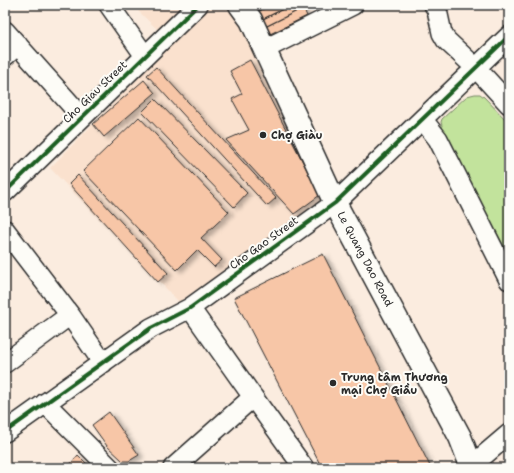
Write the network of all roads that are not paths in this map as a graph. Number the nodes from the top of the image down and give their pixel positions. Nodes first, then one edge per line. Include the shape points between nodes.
1 (109, 5) edge
2 (198, 5) edge
3 (240, 5) edge
4 (353, 5) edge
5 (434, 5) edge
6 (5, 31) edge
7 (509, 36) edge
8 (265, 49) junction
9 (11, 51) edge
10 (145, 56) junction
11 (476, 68) junction
12 (509, 104) edge
13 (82, 117) junction
14 (422, 120) junction
15 (5, 192) edge
16 (335, 203) junction
17 (5, 230) edge
18 (509, 280) edge
19 (190, 308) junction
20 (70, 315) junction
21 (104, 362) junction
22 (5, 363) edge
23 (253, 397) junction
24 (45, 404) junction
25 (8, 423) edge
26 (509, 434) edge
27 (471, 467) edge
28 (110, 468) edge
29 (173, 468) edge
30 (304, 468) edge

1 - 10 street
2 - 10 street, Cho Giau Street
3 - 8 main road, Le Quang Dao Road via 251,20
4 - 8 street
5 - 11 street via 446,40
6 - 9 street
7 - 11 street, Cho Gao Street
8 - 16 main road, Le Quang Dao Road
9 - 13 street
10 - 13 street, Cho Giau Street
11 - 12 street
11 - 14 street, Cho Gao Street
13 - 15 street, Cho Giau Street
14 - 16 street, Cho Gao Street
14 - 18 street via 438,139
16 - 19 street, Cho Gao Street
16 - 27 main road, Le Quang Dao Road via 460,437
17 - 20 street
19 - 21 street, Cho Gao Street via 151,328
19 - 23 street
20 - 21 street
20 - 22 street
21 - 24 street, Cho Gao Street
23 - 29 street
23 - 30 street
24 - 25 street, Cho Gao Street
24 - 28 street
26 - 27 street

